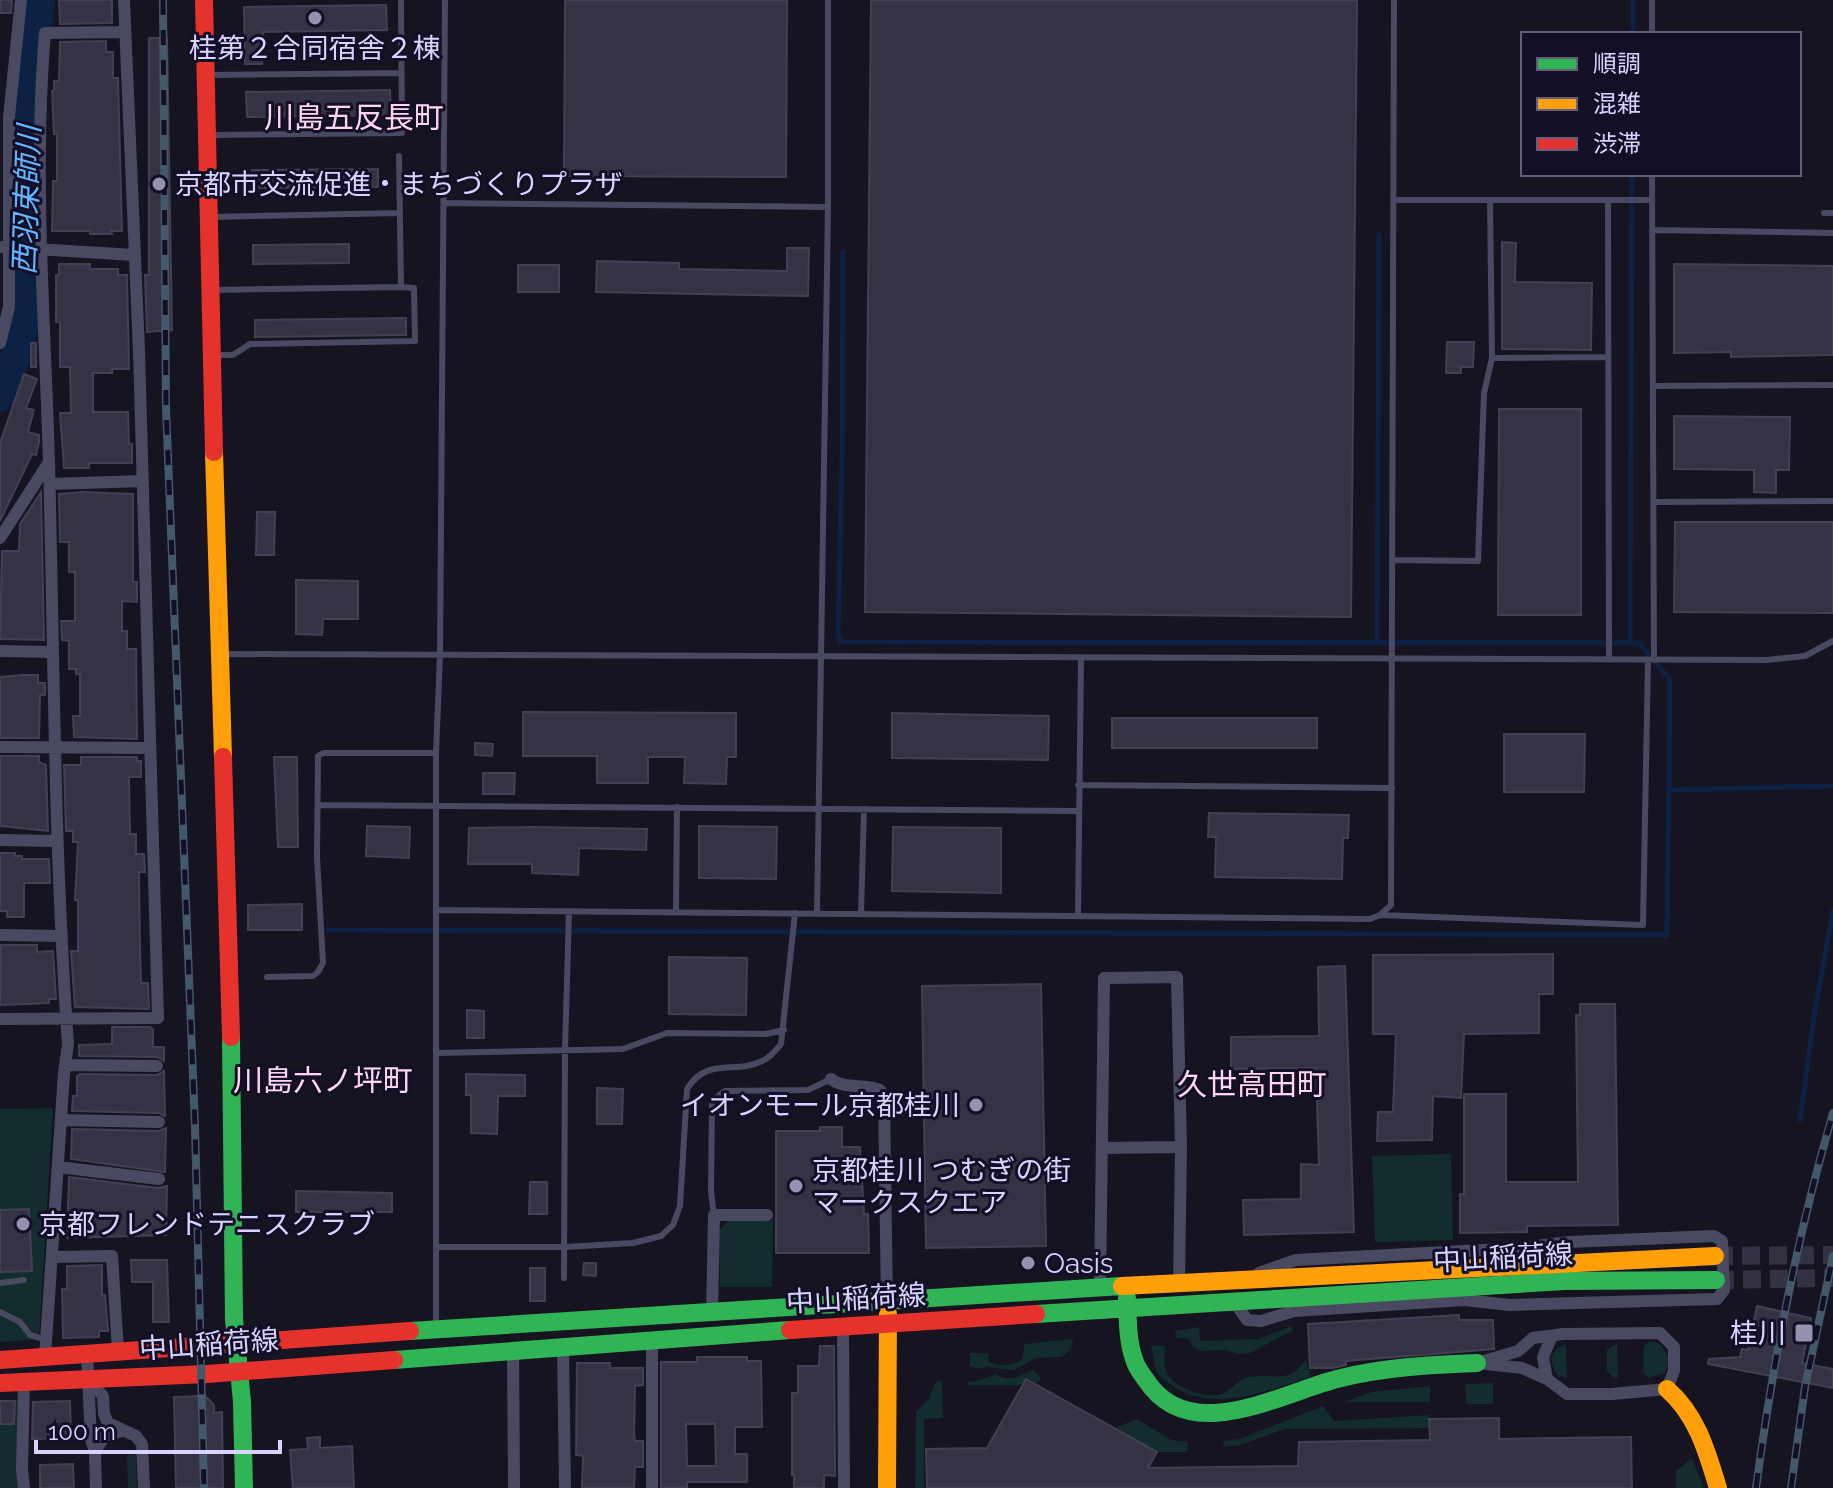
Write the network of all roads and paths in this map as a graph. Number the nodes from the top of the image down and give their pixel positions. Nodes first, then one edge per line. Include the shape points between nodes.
1 (21, 0) edge
2 (124, 0) edge
3 (204, 0) edge
4 (401, 0) edge
5 (445, 0) edge
6 (828, 0) edge
7 (1394, 0) edge
8 (1652, 0) edge
9 (0, 31) edge
10 (16, 32) junction
11 (125, 32) junction
12 (1652, 32) edge
13 (401, 73) junction
14 (207, 75) junction
15 (207, 135) junction
16 (399, 156) dead end
17 (1652, 176) edge
18 (1395, 200) junction
19 (1490, 200) junction
20 (1608, 200) junction
21 (1652, 200) junction
22 (445, 203) junction
23 (828, 207) junction
24 (399, 213) junction
25 (1824, 213) dead end
26 (1833, 213) edge
27 (209, 217) junction
28 (1652, 230) junction
29 (1833, 233) edge
30 (7, 247) edge
31 (39, 249) junction
32 (134, 255) junction
33 (401, 287) junction
34 (210, 291) junction
35 (0, 343) edge
36 (212, 355) junction
37 (1608, 357) junction
38 (1492, 358) junction
39 (1833, 385) edge
40 (1653, 386) junction
41 (49, 462) junction
42 (143, 481) junction
43 (50, 484) junction
44 (1833, 501) edge
45 (1654, 502) junction
46 (0, 538) edge
47 (1393, 560) junction
48 (1833, 641) edge
49 (0, 651) edge
50 (52, 652) junction
51 (219, 654) junction
52 (440, 655) junction
53 (822, 657) junction
54 (1081, 659) junction
55 (1393, 660) junction
56 (1609, 660) junction
57 (1651, 660) junction
58 (0, 747) edge
59 (56, 747) junction
60 (150, 748) junction
61 (436, 753) junction
62 (1078, 785) junction
63 (1392, 788) junction
64 (318, 805) junction
65 (436, 805) junction
66 (677, 807) junction
67 (820, 808) junction
68 (864, 809) junction
69 (1078, 811) junction
70 (0, 840) edge
71 (57, 841) junction
72 (437, 910) junction
73 (569, 912) junction
74 (676, 912) junction
75 (795, 913) junction
76 (817, 914) junction
77 (861, 914) junction
78 (1380, 915) junction
79 (1078, 916) junction
80 (0, 935) edge
81 (62, 936) junction
82 (267, 977) dead end
83 (0, 1019) edge
84 (66, 1020) junction
85 (784, 1030) junction
86 (565, 1050) junction
87 (436, 1053) junction
88 (65, 1065) junction
89 (157, 1066) dead end
90 (831, 1079) joint
91 (61, 1120) junction
92 (159, 1122) dead end
93 (1181, 1147) junction
94 (1102, 1148) junction
95 (58, 1167) junction
96 (159, 1179) dead end
97 (714, 1215) junction
98 (767, 1215) dead end
99 (436, 1247) junction
100 (565, 1247) junction
101 (1715, 1256) tunnel mouth
102 (53, 1257) junction
103 (564, 1278) dead end
104 (1241, 1279) junction
105 (24, 1280) dead end
106 (1716, 1280) tunnel mouth
107 (0, 1283) edge
108 (1179, 1284) junction
109 (1126, 1287) junction
110 (1100, 1289) junction
111 (1234, 1301) junction
112 (887, 1303) junction
113 (1128, 1310) junction
114 (0, 1312) edge
115 (712, 1314) junction
116 (888, 1324) junction
117 (843, 1326) junction
118 (436, 1330) junction
119 (1552, 1336) junction
120 (652, 1341) junction
121 (236, 1344) junction
122 (563, 1346) junction
123 (46, 1348) junction
124 (118, 1351) junction
125 (513, 1351) junction
126 (87, 1353) junction
127 (0, 1360) edge
128 (1477, 1363) junction
129 (238, 1371) junction
130 (1547, 1379) junction
131 (88, 1380) junction
132 (24, 1381) junction
133 (0, 1383) edge
134 (1667, 1389) junction
135 (121, 1431) junction
136 (95, 1451) junction
137 (24, 1488) edge
138 (96, 1488) edge
139 (144, 1488) edge
140 (244, 1488) edge
141 (514, 1488) edge
142 (565, 1488) edge
143 (652, 1488) edge
144 (844, 1488) edge
145 (887, 1488) edge
146 (1718, 1488) edge

1 - 10 street
2 - 11 street
3 - 14 main road
4 - 13 lane
5 - 22 lane
6 - 23 lane
7 - 18 lane
8 - 12 lane
9 - 10 street
10 - 30 street
11 - 31 street via 45,33
11 - 32 street
13 - 14 lane
13 - 15 lane via 402,133
14 - 15 main road
15 - 27 main road
16 - 24 lane
17 - 21 lane
18 - 19 lane
18 - 47 lane
19 - 20 lane
19 - 38 lane
20 - 21 lane
20 - 37 lane
21 - 28 lane
22 - 23 lane
22 - 52 lane
23 - 53 lane
24 - 27 lane
24 - 33 lane
25 - 26 lane
27 - 34 main road
28 - 29 lane
28 - 40 lane
30 - 31 street
30 - 35 street via 9,307
31 - 32 street
31 - 41 street
32 - 42 street
33 - 34 lane
33 - 36 lane via 414,288 415,341 250,344 233,355
34 - 36 main road
36 - 51 main road
37 - 38 lane
37 - 56 lane
38 - 47 lane via 1484,393 1478,561
39 - 40 lane
40 - 45 lane
41 - 43 street
41 - 46 street
42 - 43 street
42 - 60 street
43 - 50 street
44 - 45 lane
45 - 57 lane
47 - 55 lane
48 - 57 lane via 1805,656
49 - 50 street
50 - 59 street
51 - 52 lane
51 - 121 main road
52 - 53 lane
52 - 61 lane
53 - 54 lane
53 - 67 lane
54 - 55 lane
54 - 62 lane
55 - 56 lane
55 - 63 lane
56 - 57 lane
57 - 78 lane via 1643,925
58 - 59 street
59 - 60 street
59 - 71 street
60 - 84 street via 158,1018
61 - 64 lane via 323,753 318,756
61 - 65 lane
62 - 63 lane
62 - 69 lane
63 - 78 lane via 1391,905
64 - 65 lane
64 - 82 lane via 323,963 313,976
65 - 66 lane
65 - 72 lane
66 - 67 lane
66 - 74 lane
67 - 68 lane
67 - 76 lane
68 - 69 lane
68 - 77 lane
69 - 79 lane
70 - 71 street
71 - 81 street
72 - 73 lane
72 - 87 lane
73 - 74 lane
73 - 86 lane
74 - 75 lane
75 - 76 lane
75 - 85 lane
76 - 77 lane
77 - 79 lane
78 - 79 lane
80 - 81 street
81 - 84 street
83 - 84 street
84 - 88 street
85 - 86 lane via 667,1033 623,1049
85 - 100 lane via 781,1044 759,1063 711,1068 687,1089 680,1206 673,1225 661,1236 633,1243
86 - 87 lane
86 - 100 lane
87 - 99 lane
88 - 89 street
88 - 91 street
90 - 97 lane via 808,1090 716,1095
90 - 112 street via 838,1085 869,1085 884,1099
91 - 92 street
91 - 95 street
93 - 94 street
93 - 94 street via 1177,977 1104,978
93 - 108 street
94 - 110 street
95 - 96 street
95 - 102 street
97 - 98 street
97 - 115 street
99 - 100 lane
99 - 118 lane
100 - 103 lane
101 - 104 main road, 中山稲荷線
102 - 123 street
102 - 124 street via 112,1256
104 - 108 main road, 中山稲荷線
104 - 111 street via 1296,1260 1714,1236 1722,1241 1724,1290 1717,1299 1510,1305 1464,1300 1294,1311 1255,1322 1247,1320
105 - 107 lane
106 - 111 main road, 中山稲荷線 via 1564,1281
108 - 109 main road, 中山稲荷線
109 - 110 main road, 中山稲荷線
109 - 113 main road
110 - 112 main road, 中山稲荷線
111 - 113 main road, 中山稲荷線
112 - 115 main road, 中山稲荷線
112 - 116 main road
113 - 116 main road, 中山稲荷線
113 - 128 main road via 1135,1363 1162,1401 1195,1414 1254,1406 1354,1375
114 - 123 lane via 20,1322
115 - 118 main road, 中山稲荷線
116 - 117 main road, 中山稲荷線
116 - 145 main road
117 - 120 main road, 中山稲荷線
117 - 144 street
118 - 121 main road, 中山稲荷線
119 - 128 street via 1533,1338 1518,1351
119 - 130 street via 1543,1357
119 - 134 street via 1660,1333 1674,1347
120 - 122 main road, 中山稲荷線
120 - 143 street
121 - 124 main road, 中山稲荷線
121 - 129 main road
122 - 125 main road, 中山稲荷線
122 - 142 street
123 - 126 main road, 中山稲荷線
123 - 127 main road, 中山稲荷線
124 - 126 main road, 中山稲荷線
125 - 129 main road, 中山稲荷線
125 - 141 street
126 - 131 street
128 - 130 street via 1522,1368
129 - 131 main road, 中山稲荷線
129 - 140 main road
130 - 134 street via 1567,1394
131 - 132 main road, 中山稲荷線
131 - 135 street via 103,1396 108,1423
131 - 136 street
132 - 133 main road, 中山稲荷線
132 - 137 street
134 - 146 main road via 1682,1399
135 - 136 street via 105,1436
135 - 139 street via 142,1444
136 - 138 street

